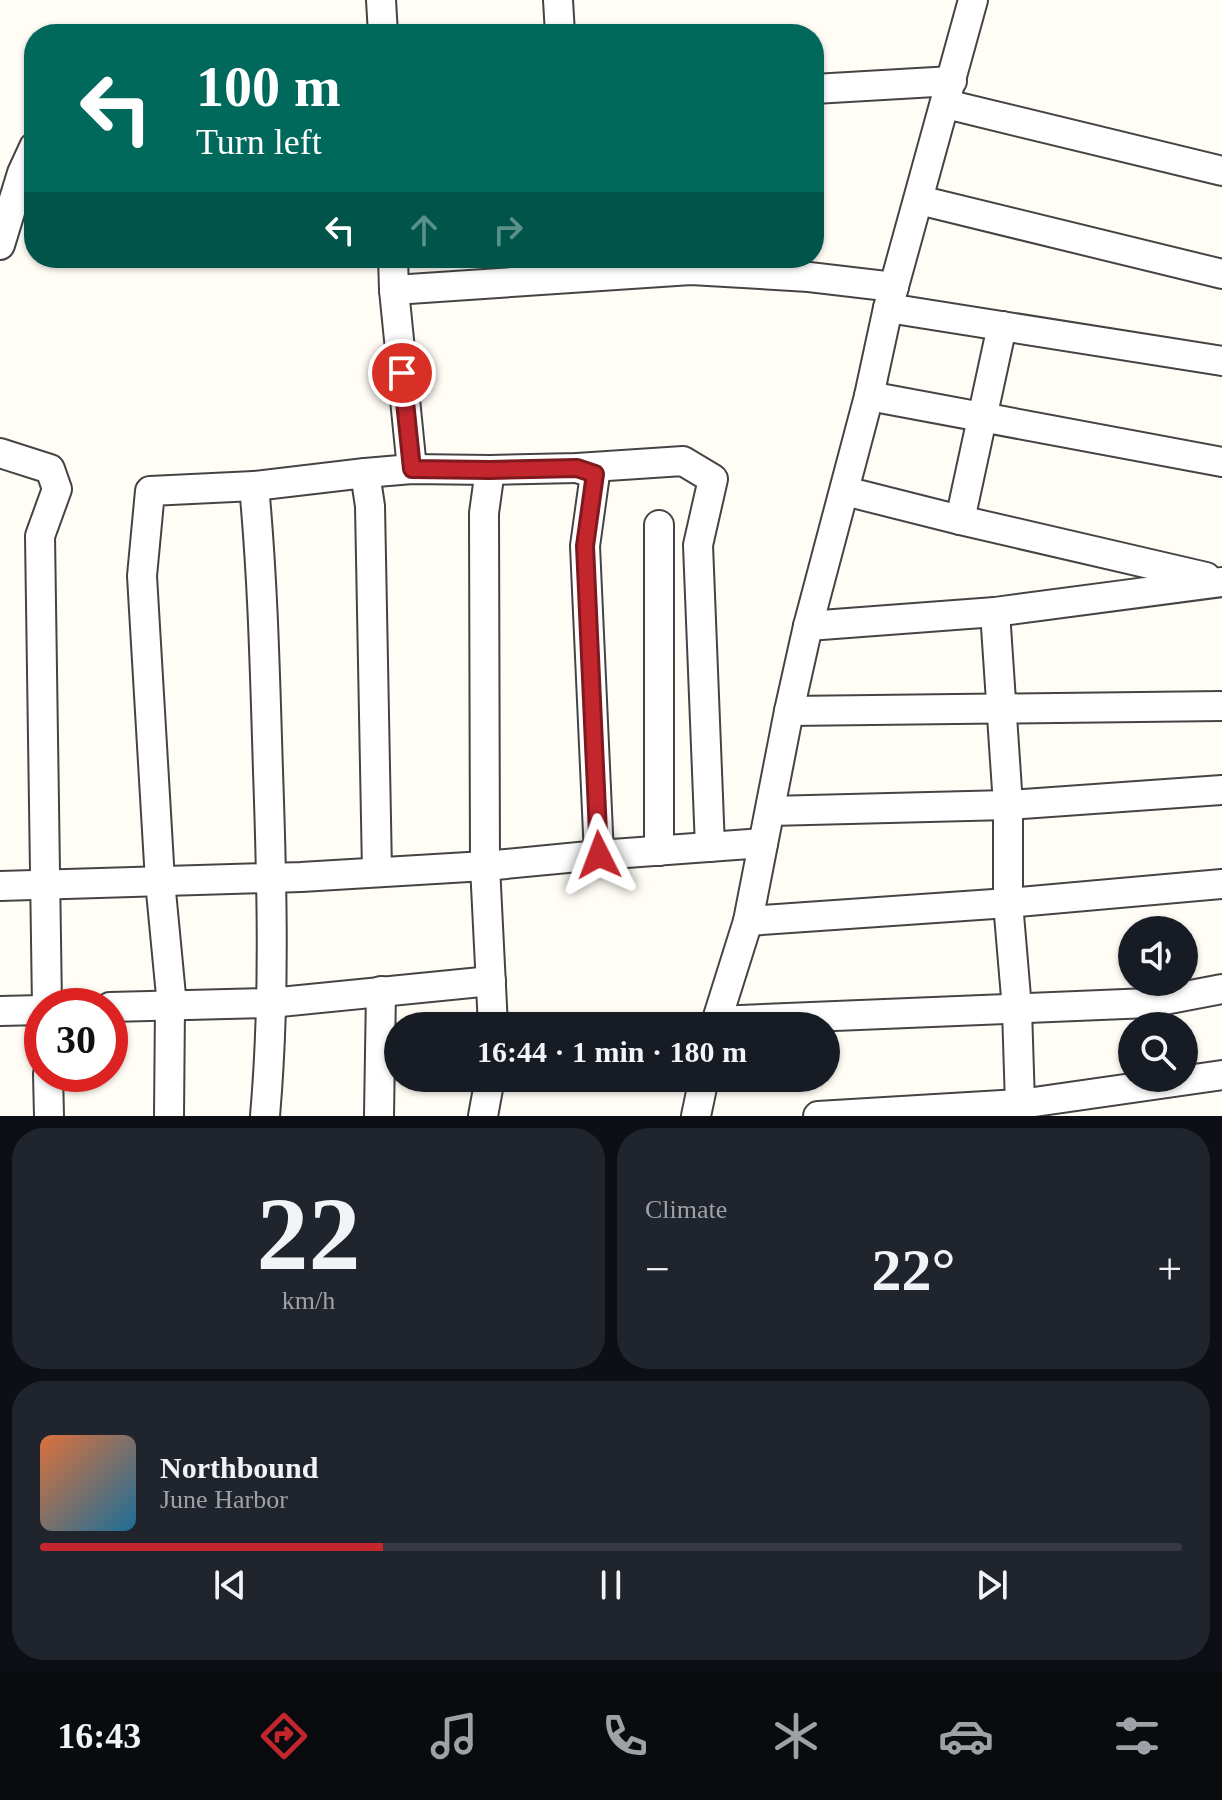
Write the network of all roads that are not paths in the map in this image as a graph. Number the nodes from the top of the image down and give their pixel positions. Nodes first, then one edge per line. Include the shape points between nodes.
1 (381, 0) edge
2 (558, 0) edge
3 (973, 0) edge
4 (382, 24) edge
5 (559, 24) edge
6 (824, 89) edge
7 (949, 92) junction
8 (24, 169) edge
9 (1222, 171) edge
10 (919, 200) junction
11 (0, 245) edge
12 (393, 268) edge
13 (1222, 274) edge
14 (394, 290) junction
15 (891, 298) junction
16 (1002, 326) junction
17 (1222, 361) edge
18 (869, 396) junction
19 (982, 417) junction
20 (0, 453) edge
21 (1222, 462) edge
22 (577, 468) junction
23 (412, 469) junction
24 (490, 470) junction
25 (365, 473) junction
26 (254, 486) junction
27 (845, 491) junction
28 (960, 520) junction
29 (659, 525) dead end
30 (1222, 581) edge
31 (995, 612) junction
32 (808, 626) junction
33 (1222, 706) edge
34 (1001, 709) junction
35 (789, 711) junction
36 (1222, 790) edge
37 (1008, 805) junction
38 (770, 811) junction
39 (763, 843) junction
40 (710, 847) junction
41 (659, 851) junction
42 (599, 855) junction
43 (485, 866) junction
44 (377, 871) junction
45 (272, 878) junction
46 (160, 881) junction
47 (1222, 884) edge
48 (45, 885) junction
49 (0, 886) edge
50 (1008, 903) junction
51 (748, 921) junction
52 (491, 981) junction
53 (47, 988) edge
54 (1222, 989) edge
55 (381, 991) junction
56 (270, 1003) junction
57 (172, 1006) junction
58 (128, 1007) edge
59 (1017, 1009) junction
60 (24, 1010) edge
61 (0, 1011) edge
62 (492, 1012) edge
63 (719, 1012) edge
64 (840, 1017) edge
65 (1222, 1075) edge
66 (48, 1092) edge
67 (487, 1092) edge
68 (701, 1092) edge
69 (1020, 1104) junction
70 (49, 1116) edge
71 (169, 1116) edge
72 (265, 1116) edge
73 (379, 1116) edge
74 (483, 1116) edge
75 (696, 1116) edge
76 (818, 1116) edge

1 - 4 street
2 - 5 street
3 - 7 street
6 - 7 street
7 - 9 street
7 - 10 street
8 - 11 street
10 - 13 street
10 - 15 street
12 - 14 street
14 - 15 street via 691,270 809,277
14 - 23 street
15 - 16 street
15 - 18 street
16 - 17 street
16 - 19 street
18 - 19 street
18 - 27 street
19 - 21 street
19 - 28 street
20 - 48 street via 50,469 57,489 40,536
22 - 24 street
22 - 40 street via 683,461 713,479 698,545
22 - 42 street via 595,474 585,546
23 - 24 street
23 - 25 street
24 - 43 street via 484,513
25 - 26 street
25 - 44 street via 370,506
26 - 45 street via 262,568
26 - 46 street via 150,491 142,576
27 - 28 street
27 - 32 street
28 - 30 street
29 - 41 street
30 - 31 street
31 - 32 street
31 - 34 street
32 - 35 street
33 - 34 street
34 - 35 street
34 - 37 street
35 - 38 street
36 - 37 street
37 - 38 street
37 - 50 street
38 - 39 street
39 - 40 street
39 - 51 street
40 - 41 street
41 - 42 street
42 - 43 street
43 - 44 street
43 - 52 street
44 - 45 street
45 - 46 street
45 - 56 street
46 - 48 street
46 - 57 street
47 - 50 street
48 - 49 street
48 - 53 street
50 - 51 street
50 - 59 street
51 - 63 street
52 - 55 street
52 - 62 street
54 - 59 street via 1149,1003
55 - 56 street
55 - 73 street
56 - 57 street
56 - 72 street
57 - 58 street
57 - 71 street
59 - 64 street
59 - 69 street
60 - 61 street
65 - 69 street
66 - 70 street
67 - 74 street
68 - 75 street
69 - 76 street

